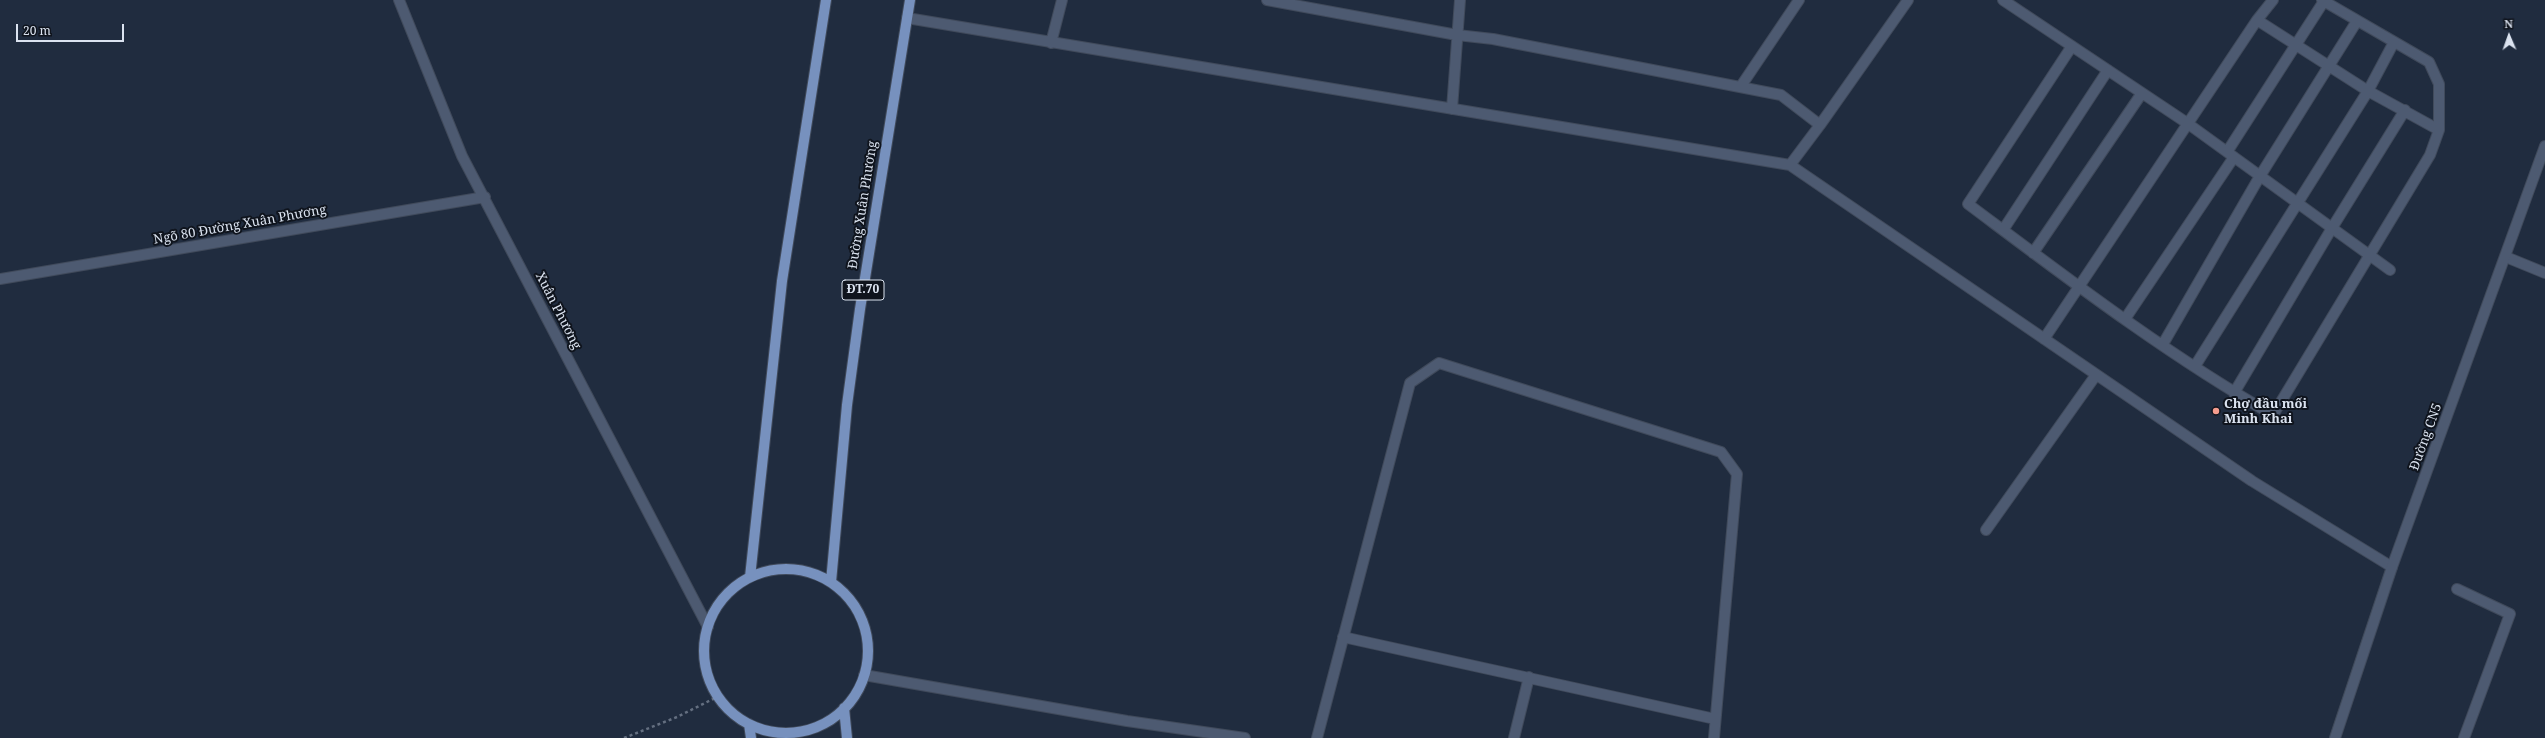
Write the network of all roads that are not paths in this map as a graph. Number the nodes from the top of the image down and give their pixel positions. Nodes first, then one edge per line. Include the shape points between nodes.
1 (399, 0) edge
2 (826, 0) edge
3 (910, 0) edge
4 (1062, 0) edge
5 (1267, 0) edge
6 (1460, 0) edge
7 (1799, 0) edge
8 (1908, 0) edge
9 (2003, 0) edge
10 (2273, 0) edge
11 (2323, 1) edge
12 (907, 18) junction
13 (2257, 20) junction
14 (2357, 21) junction
15 (1457, 35) junction
16 (2394, 42) junction
17 (1051, 43) junction
18 (2297, 45) junction
19 (2072, 46) junction
20 (2328, 65) junction
21 (2108, 70) junction
22 (1741, 86) junction
23 (2368, 91) junction
24 (2142, 93) junction
25 (1452, 109) junction
26 (2405, 110) junction
27 (2187, 123) junction
28 (1820, 125) junction
29 (2439, 130) junction
30 (2545, 146) edge
31 (2231, 155) junction
32 (1790, 165) junction
33 (2260, 176) junction
34 (485, 197) junction
35 (2297, 202) junction
36 (2332, 228) junction
37 (2003, 230) junction
38 (2033, 253) junction
39 (2369, 254) junction
40 (2506, 257) junction
41 (2390, 270) dead end
42 (2545, 273) edge
43 (0, 279) edge
44 (2079, 287) junction
45 (2125, 319) junction
46 (2044, 339) junction
47 (2163, 344) junction
48 (2195, 366) junction
49 (2096, 375) junction
50 (2234, 393) junction
51 (1986, 530) dead end
52 (2392, 567) junction
53 (750, 577) junction
54 (831, 582) junction
55 (2457, 589) dead end
56 (708, 627) junction
57 (1343, 636) junction
58 (864, 675) junction
59 (1529, 677) junction
60 (844, 708) junction
61 (1715, 719) junction
62 (749, 724) junction
63 (751, 738) edge
64 (847, 738) edge
65 (1245, 738) edge
66 (1317, 738) edge
67 (1514, 738) edge
68 (1714, 738) edge
69 (2335, 738) edge
70 (2464, 738) edge

1 - 34 street, Xuân Phương via 462,156
2 - 53 main road via 782,281
3 - 12 main road, Đường Xuân Phương / ĐT.70
4 - 17 street
5 - 15 street
6 - 15 street
7 - 22 street
8 - 28 street
9 - 19 street
10 - 13 street
11 - 14 street
11 - 18 street
12 - 17 street
12 - 54 main road, Đường Xuân Phương / ĐT.70 via 847,405
13 - 18 street
13 - 27 street
14 - 16 street
14 - 20 street
15 - 22 street via 1493,39
15 - 25 street
16 - 23 street
16 - 29 street via 2429,62 2439,84
17 - 25 street
18 - 20 street
18 - 31 street
19 - 21 street
19 - 37 street via 1968,204
20 - 23 street
20 - 33 street
21 - 24 street
21 - 37 street
22 - 28 street via 1781,95
23 - 26 street
23 - 35 street
24 - 27 street
24 - 38 street
25 - 32 street
26 - 29 street
26 - 36 street
27 - 31 street
27 - 44 street
28 - 32 street
29 - 39 street via 2430,155
30 - 40 street, Đường CN5
31 - 33 street
31 - 45 street
32 - 46 street
33 - 35 street
33 - 47 street
34 - 43 street, Ngõ 80 Đường Xuân Phương
34 - 56 street, Xuân Phương
35 - 36 street
35 - 48 street
36 - 39 street
36 - 50 street
37 - 38 street
38 - 44 street
39 - 41 street
39 - 50 street via 2273,415
40 - 42 street
40 - 52 street, Đường CN5
44 - 45 street
44 - 46 street
45 - 47 street
46 - 49 street
47 - 48 street
48 - 50 street
49 - 51 street
49 - 52 street via 2252,481
52 - 69 street, Đường CN5
53 - 54 main road via 778,569 805,571
53 - 56 main road via 727,593 711,616
54 - 58 main road via 851,600 863,623 868,649
55 - 70 street via 2510,614
56 - 62 main road via 703,643 705,671 717,697 736,717
57 - 59 street
57 - 61 street via 1410,382 1439,363 1720,452 1737,474
57 - 66 street
58 - 60 main road via 853,698
58 - 65 street via 1127,721
59 - 61 street
59 - 67 street
60 - 62 main road via 834,717 811,729 785,733 760,729
60 - 64 main road
61 - 68 street
62 - 63 main road

